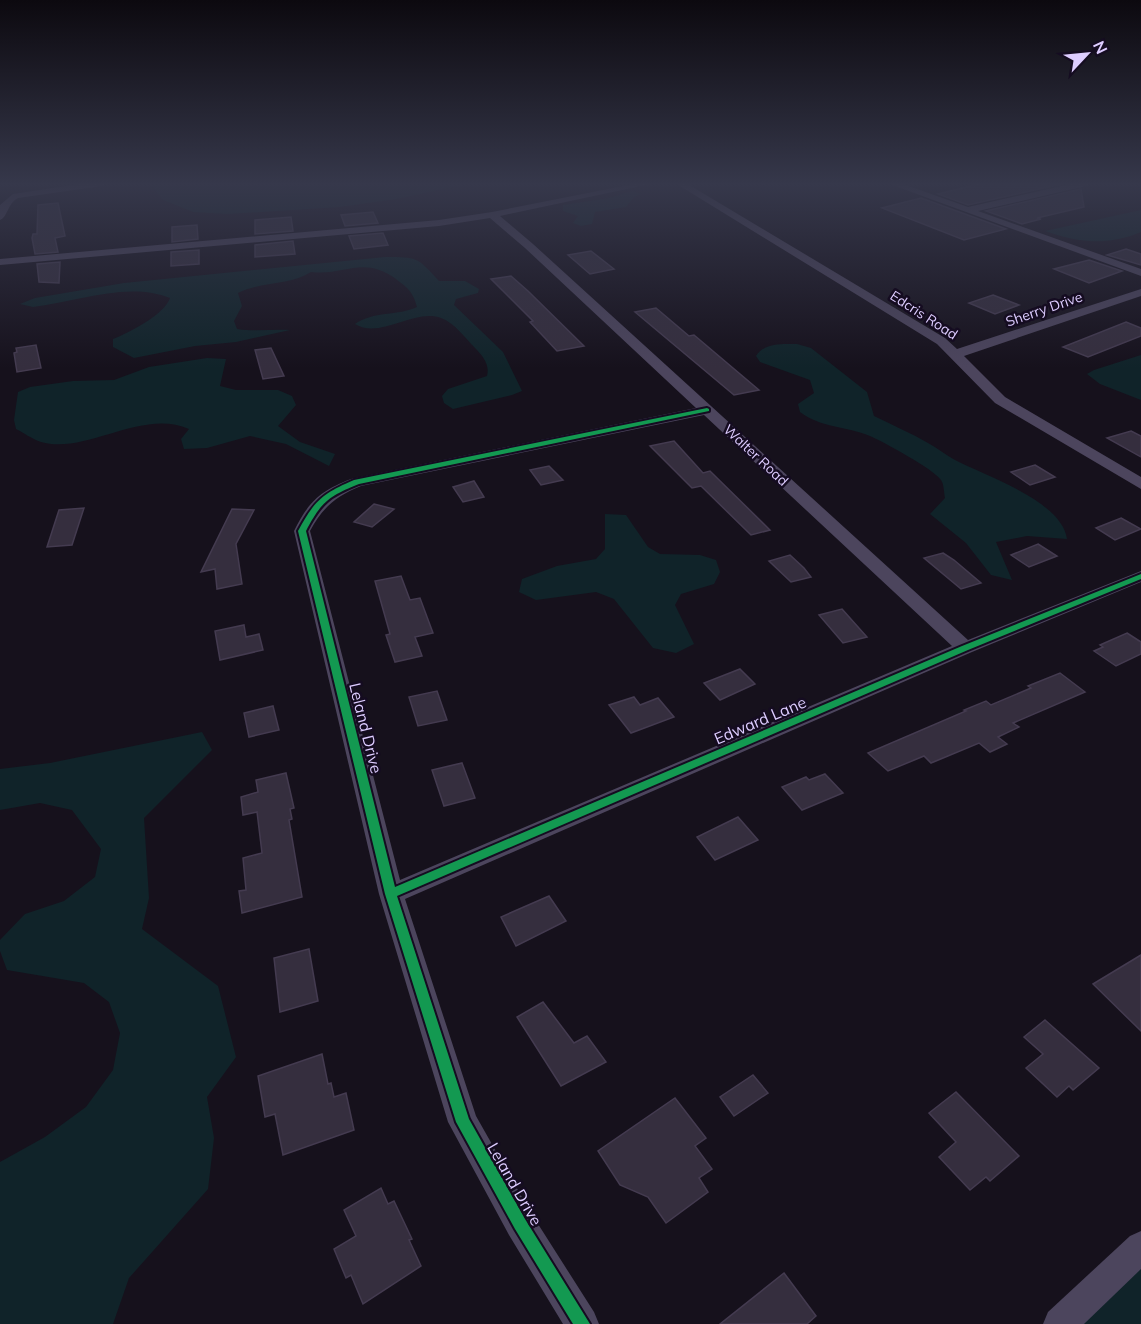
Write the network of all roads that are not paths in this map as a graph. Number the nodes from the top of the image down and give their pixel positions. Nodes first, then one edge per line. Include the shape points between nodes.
1 (194, 245) edge
2 (525, 245) edge
3 (782, 245) edge
4 (1064, 245) edge
5 (0, 262) edge
6 (1141, 273) edge
7 (1141, 292) edge
8 (956, 354) junction
9 (707, 410) junction
10 (1141, 484) edge
11 (1141, 576) edge
12 (965, 648) junction
13 (391, 894) junction
14 (1141, 1247) edge
15 (582, 1324) edge
16 (1060, 1324) edge

1 - 5 street
2 - 9 street, Walter Road
3 - 8 street, Edcris Road via 941,341
4 - 6 street
7 - 8 street, Sherry Drive
8 - 10 street, Edcris Road via 1000,400
9 - 12 street, Walter Road
9 - 13 street, Leland Drive via 357,482 329,493 313,509 302,531
11 - 12 street, Edward Lane
12 - 13 street, Edward Lane
13 - 15 street, Leland Drive via 463,1122
14 - 16 street

